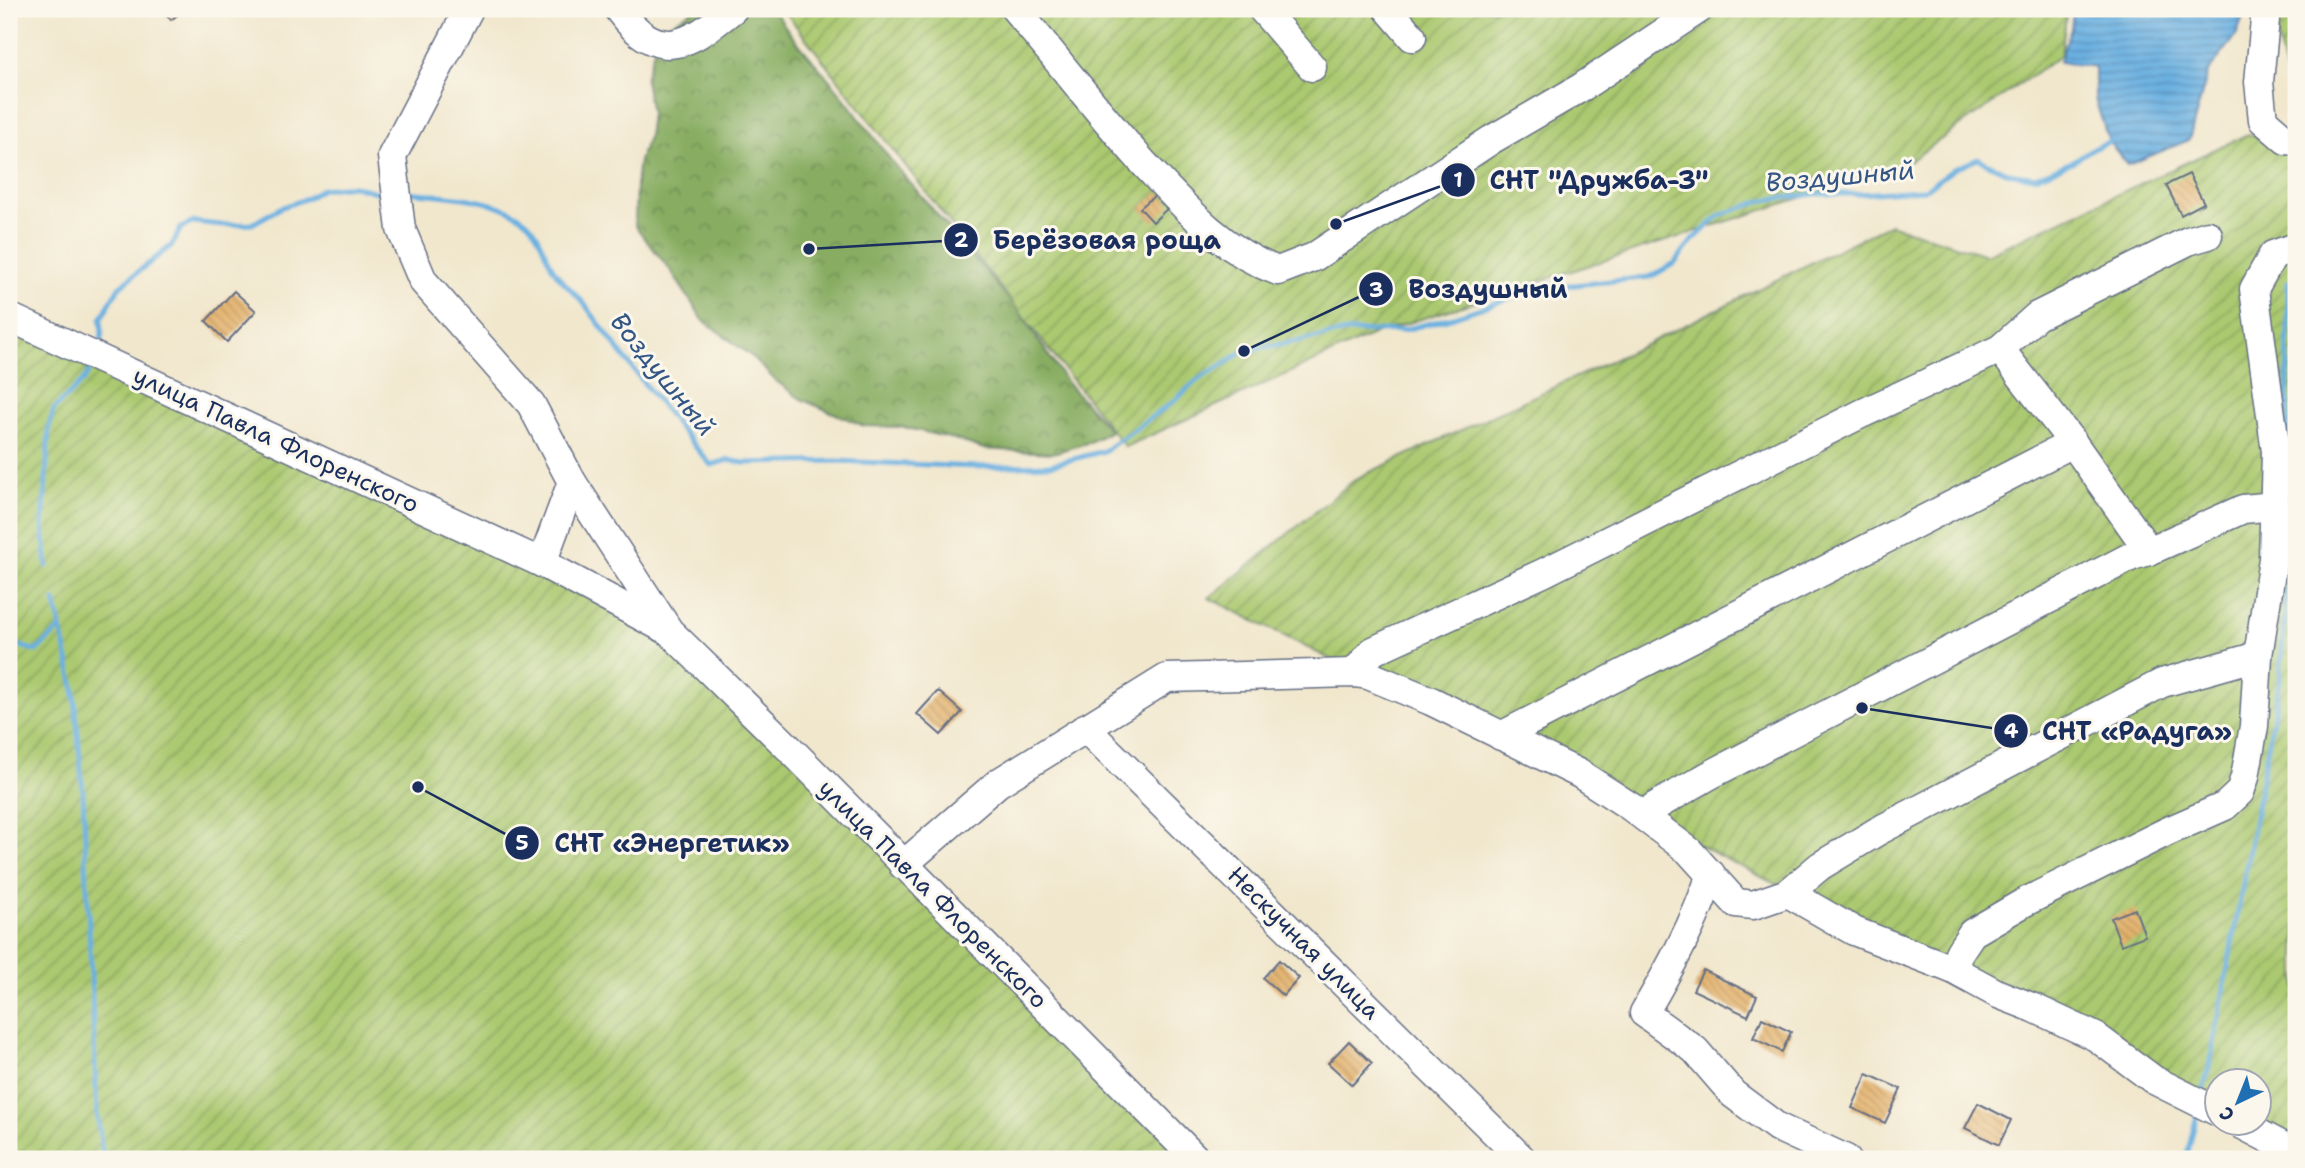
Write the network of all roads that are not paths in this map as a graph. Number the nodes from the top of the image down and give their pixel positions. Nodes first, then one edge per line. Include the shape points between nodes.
1 (469, 9) edge
2 (618, 9) edge
3 (733, 9) edge
4 (1015, 9) edge
5 (1262, 9) edge
6 (1388, 9) edge
7 (1699, 9) edge
8 (2266, 9) edge
9 (1412, 37) dead end
10 (1312, 67) dead end
11 (2296, 141) edge
12 (2208, 235) dead end
13 (2296, 247) edge
14 (9, 317) edge
15 (2000, 349) junction
16 (2073, 443) junction
17 (572, 482) junction
18 (2275, 506) junction
19 (2149, 551) junction
20 (542, 563) junction
21 (669, 631) junction
22 (2258, 656) junction
23 (1354, 673) junction
24 (1085, 728) junction
25 (1501, 736) junction
26 (1646, 818) junction
27 (903, 865) junction
28 (1711, 874) junction
29 (1788, 893) junction
30 (1952, 969) junction
31 (2204, 1106) edge
32 (2264, 1136) edge
33 (2296, 1153) edge
34 (1196, 1159) edge
35 (1522, 1159) edge
36 (1846, 1159) edge

1 - 17 street, улица Павла Флоренского via 392,156 401,229 423,281 531,404
2 - 3 street via 645,37 672,45 700,36
4 - 7 street via 1112,129 1180,203 1228,246 1278,271 1314,257
5 - 10 street
6 - 9 street
8 - 11 street via 2259,82 2263,120 2286,140
12 - 15 street via 2037,316
13 - 18 street via 2273,255 2254,289 2276,452
14 - 20 street, улица Павла Флоренского
15 - 16 street
15 - 23 street via 1373,651
16 - 19 street
16 - 25 street
17 - 20 street
17 - 21 street, улица Павла Флоренского
18 - 19 street via 2242,509
18 - 22 street via 2273,559
19 - 26 street via 1710,775 1654,807
20 - 21 street, улица Павла Флоренского
21 - 27 street, улица Павла Флоренского
22 - 29 street via 2162,683 1878,831 1820,866
22 - 30 street via 2254,726 2240,792 2225,806 2025,902 1972,933
23 - 24 street via 1167,678
23 - 25 street via 1431,701
24 - 27 street via 998,783
24 - 35 street, Нескучная улица
25 - 26 street via 1580,774
26 - 28 street
27 - 34 street, улица Павла Флоренского
28 - 29 street via 1737,903 1753,905
28 - 36 street via 1670,968 1644,1013 1695,1050 1733,1094 1777,1127
29 - 30 street via 1854,931
30 - 31 street via 2096,1037 2154,1080
32 - 33 street

